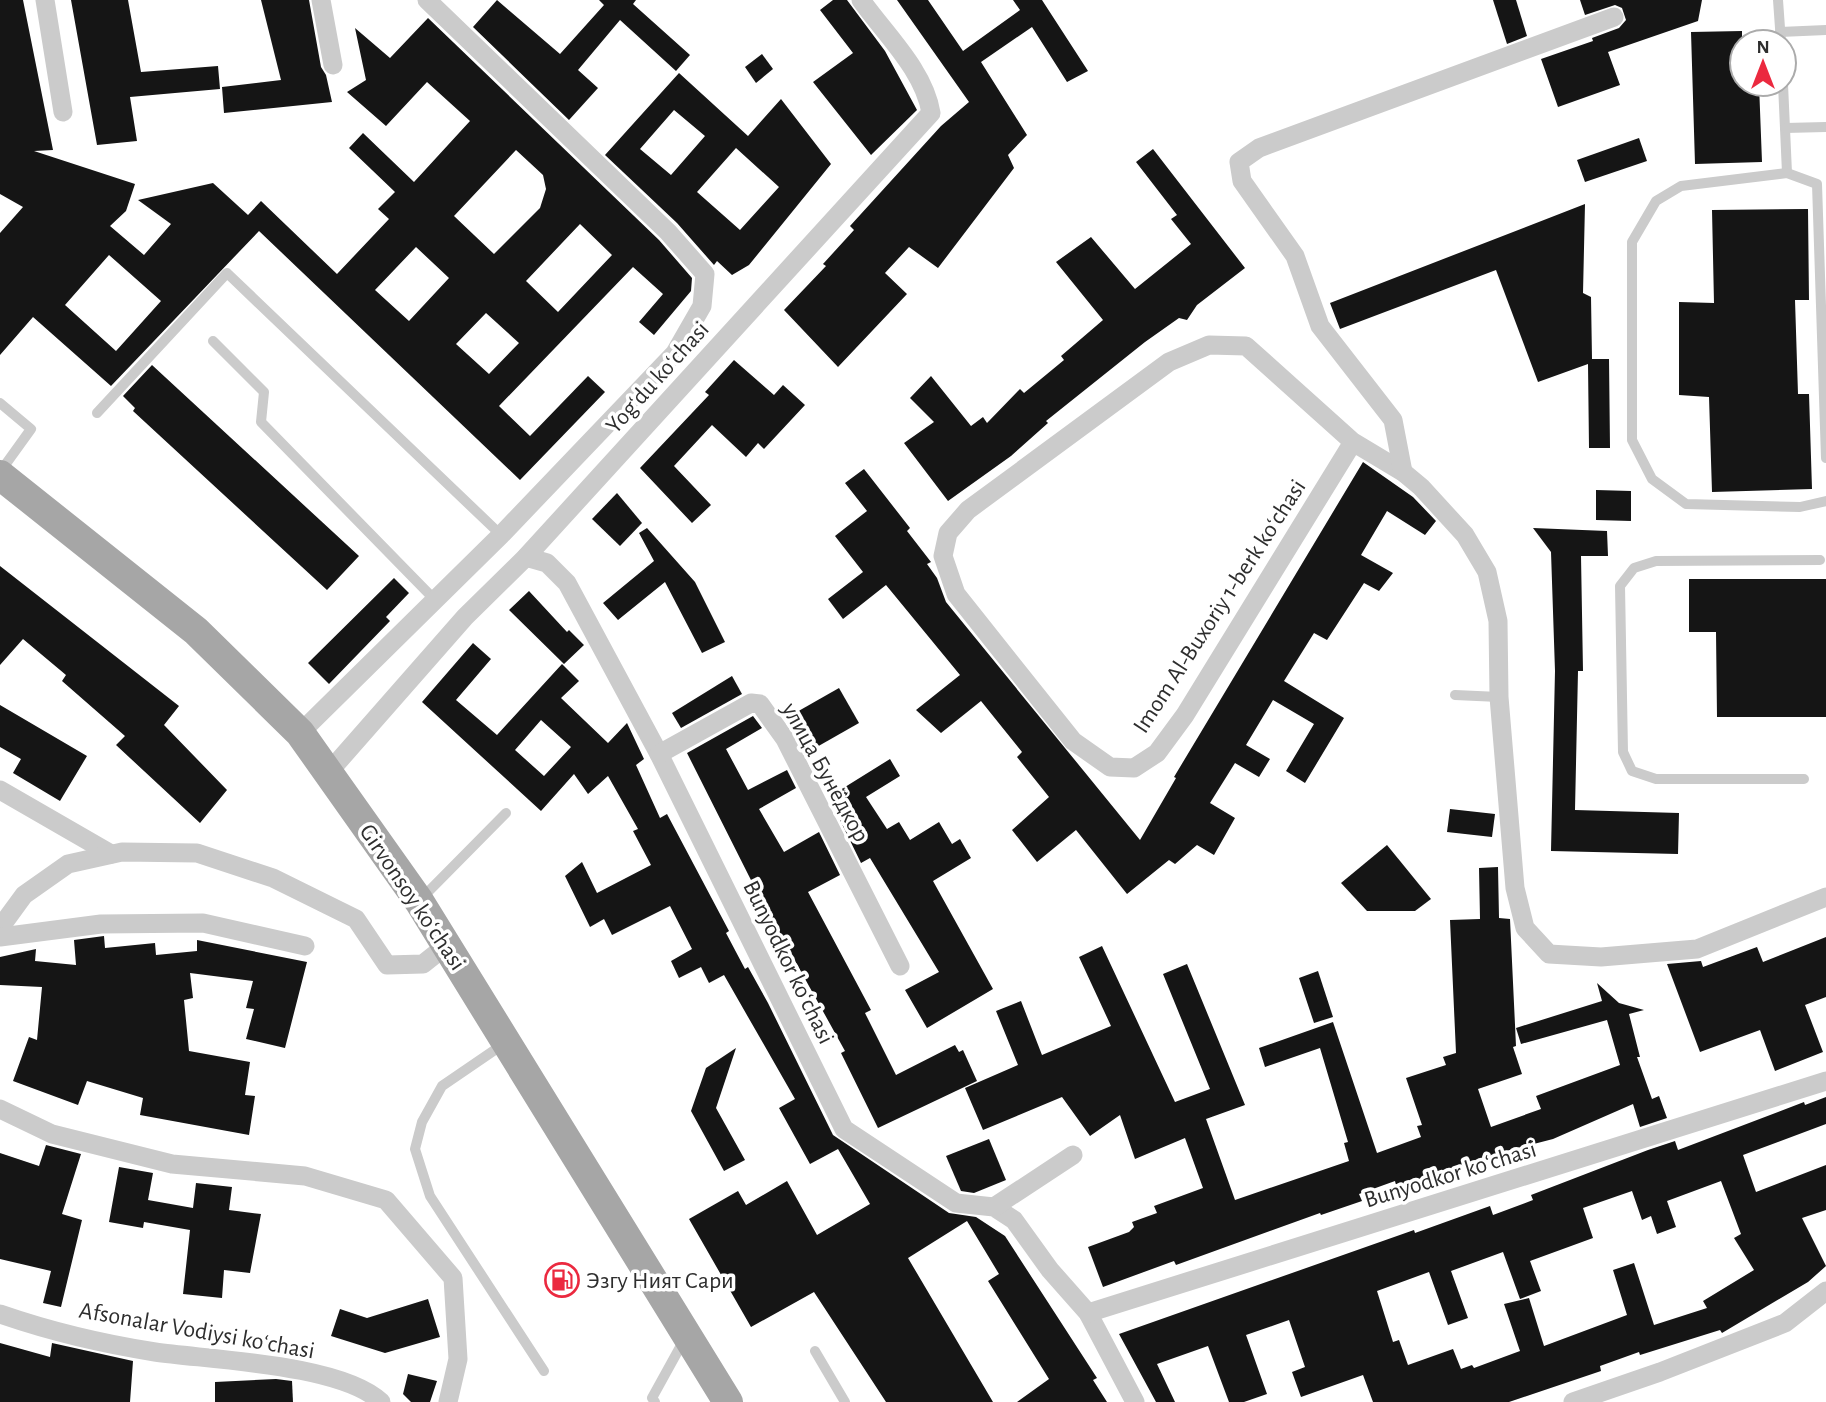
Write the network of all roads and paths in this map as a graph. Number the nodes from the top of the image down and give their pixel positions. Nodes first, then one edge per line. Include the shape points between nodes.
1 (45, 0) edge
2 (321, 0) edge
3 (427, 0) edge
4 (860, 0) edge
5 (1778, 0) edge
6 (1614, 17) dead end
7 (1780, 28) edge
8 (1826, 30) edge
9 (1798, 34) edge
10 (333, 65) dead end
11 (1784, 98) edge
12 (63, 112) dead end
13 (1826, 127) edge
14 (1785, 128) junction
15 (1787, 173) junction
16 (213, 341) dead end
17 (0, 403) edge
18 (97, 413) dead end
19 (1353, 442) junction
20 (1826, 458) edge
21 (1403, 472) junction
22 (0, 474) edge
23 (1826, 501) edge
24 (501, 535) junction
25 (526, 557) junction
26 (1820, 560) dead end
27 (435, 600) junction
28 (1455, 695) dead end
29 (1499, 697) junction
30 (300, 733) junction
31 (659, 754) junction
32 (328, 773) junction
33 (1804, 779) dead end
34 (0, 790) edge
35 (506, 813) dead end
36 (111, 854) junction
37 (1826, 897) edge
38 (419, 901) junction
39 (0, 928) edge
40 (0, 937) edge
41 (447, 945) junction
42 (305, 946) dead end
43 (900, 967) dead end
44 (506, 1042) junction
45 (1826, 1081) edge
46 (0, 1109) edge
47 (1073, 1155) dead end
48 (994, 1207) junction
49 (1826, 1291) edge
50 (1088, 1313) junction
51 (0, 1314) edge
52 (686, 1337) junction
53 (815, 1352) dead end
54 (544, 1371) dead end
55 (381, 1402) edge
56 (447, 1402) edge
57 (655, 1402) edge
58 (727, 1402) edge
59 (845, 1402) edge
60 (1135, 1402) edge
61 (1573, 1402) edge

1 - 12 street
2 - 10 street
3 - 24 street, Yogʻdu koʻchasi via 668,232 705,274 702,306 676,353
4 - 25 street, Yogʻdu koʻchasi via 909,64 928,97 931,113
5 - 7 lane
6 - 21 street via 1259,148 1240,162 1242,181 1295,256 1320,326 1393,420
8 - 9 lane
11 - 14 lane
13 - 14 lane
14 - 15 lane
15 - 20 lane via 1817,184
15 - 23 lane via 1681,186 1656,201 1632,242 1632,440 1652,479 1686,504 1800,507
16 - 27 lane via 264,392 261,422
17 - 22 lane via 31,429
18 - 24 lane via 227,273
19 - 19 street, Imom Al-Buxoriy 1-berk koʻchasi via 1246,346 1209,345 1169,362 968,510 948,533 943,556 956,594 1073,741 1110,766 1134,768 1157,753 1185,715
19 - 21 street, Imom Al-Buxoriy 1-berk koʻchasi
21 - 29 street, Imom Al-Buxoriy 1-berk koʻchasi via 1465,536 1487,572 1498,621
22 - 30 main road, Girvonsoy koʻchasi via 196,631
24 - 27 street, Yogʻdu koʻchasi
25 - 31 street, Bunyodkor koʻchasi via 547,563 567,583
25 - 32 street, Yogʻdu koʻchasi via 465,617
26 - 33 lane via 1656,561 1634,568 1620,586 1623,752 1632,771 1656,779
27 - 30 street, Yogʻdu koʻchasi
28 - 29 lane
29 - 37 street, Imom Al-Buxoriy 1-berk koʻchasi via 1515,888 1525,928 1549,954 1601,957 1697,949
30 - 32 main road, Girvonsoy koʻchasi
31 - 43 street, улица Бунёдкор via 751,703 760,704 785,739
31 - 48 street, Bunyodkor koʻchasi via 845,1129 956,1203
32 - 38 main road, Girvonsoy koʻchasi
34 - 36 street
35 - 38 lane
36 - 39 street via 68,864 24,895
36 - 41 street via 197,853 274,878 356,919 387,965 423,964
38 - 41 main road, Girvonsoy koʻchasi
40 - 42 street via 101,924 203,923
41 - 44 main road, Girvonsoy koʻchasi
44 - 52 main road, Girvonsoy koʻchasi
44 - 54 lane via 442,1086 422,1122 415,1149 430,1196
45 - 50 street, Bunyodkor koʻchasi
46 - 56 street via 52,1134 172,1164 305,1176 386,1200 453,1278 458,1359
47 - 48 street
48 - 50 street via 1014,1220
49 - 61 street via 1785,1323
50 - 60 street
51 - 55 street, Afsonalar Vodiysi koʻchasi via 153,1352 282,1367 368,1390
52 - 57 lane via 652,1398
52 - 58 main road, Girvonsoy koʻchasi
53 - 59 lane

